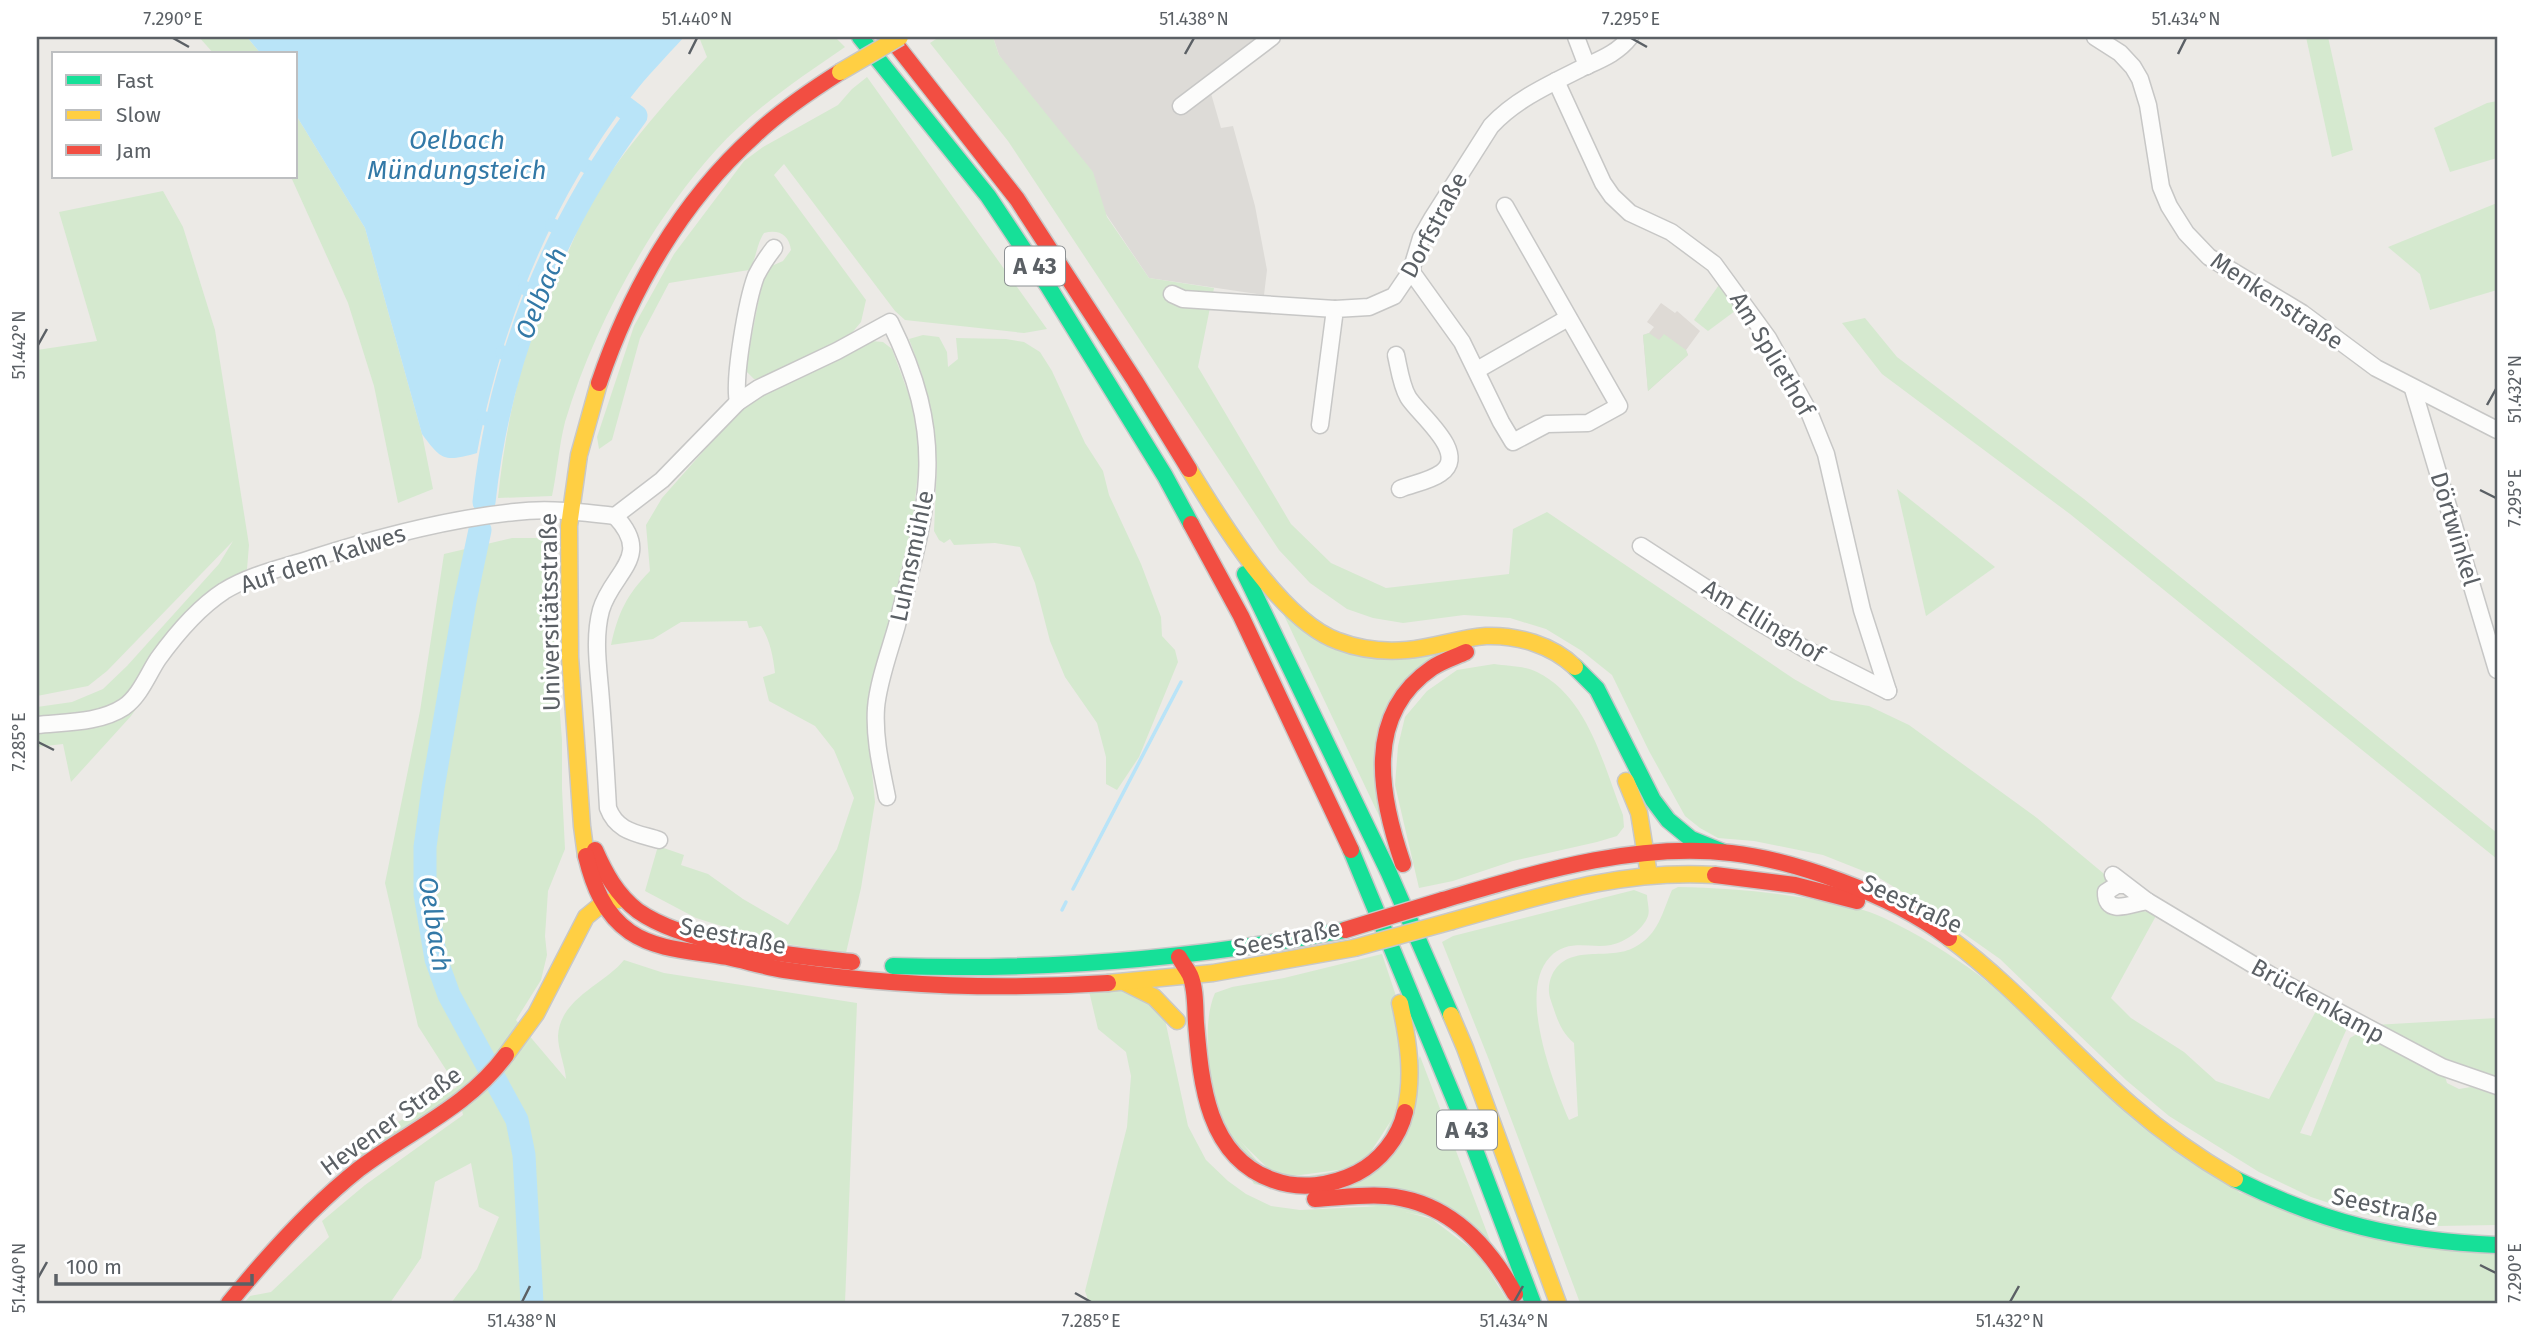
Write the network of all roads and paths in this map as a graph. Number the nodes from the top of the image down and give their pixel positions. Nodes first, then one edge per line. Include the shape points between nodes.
1 (860, 37) edge
2 (890, 37) edge
3 (900, 37) edge
4 (1272, 37) edge
5 (1576, 37) edge
6 (1630, 37) edge
7 (2095, 37) edge
8 (1587, 66) junction
9 (1556, 81) junction
10 (1181, 106) dead end
11 (1505, 206) dead end
12 (774, 248) dead end
13 (1410, 271) junction
14 (1172, 294) dead end
15 (1335, 310) junction
16 (1568, 318) junction
17 (1396, 355) dead end
18 (1476, 369) junction
19 (2413, 389) junction
20 (738, 402) junction
21 (1320, 425) dead end
22 (2497, 430) edge
23 (1400, 489) dead end
24 (569, 511) junction
25 (615, 516) junction
26 (1218, 517) junction
27 (1641, 546) dead end
28 (2497, 670) edge
29 (1888, 691) joint
30 (37, 725) edge
31 (887, 797) dead end
32 (1653, 800) junction
33 (582, 811) junction
34 (1346, 839) junction
35 (659, 840) dead end
36 (1655, 852) junction
37 (1723, 852) junction
38 (1656, 874) junction
39 (624, 898) junction
40 (2147, 901) junction
41 (603, 902) junction
42 (615, 917) junction
43 (1178, 957) junction
44 (1974, 960) junction
45 (564, 961) junction
46 (1191, 976) junction
47 (1124, 982) junction
48 (1174, 989) junction
49 (1177, 1021) junction
50 (1465, 1048) junction
51 (2497, 1086) edge
52 (2497, 1245) edge
53 (229, 1303) edge
54 (1520, 1303) edge
55 (1533, 1303) edge
56 (1558, 1303) edge

1 - 34 main road, A 43 via 988,196 1112,386 1241,616
2 - 26 main road, A 43 via 1017,198
3 - 24 main road, Universitätsstraße, bridge via 840,72 751,138 661,247 631,300 598,378
4 - 10 street
5 - 8 street
6 - 8 street via 1616,52
7 - 19 street, Menkenstraße via 2120,53 2140,79 2161,187 2186,233 2209,257 2302,313 2370,365
8 - 9 street, Dorfstraße
9 - 13 street, Dorfstraße via 1512,106 1491,126 1421,238
9 - 29 street, Am Spliethof via 1612,196 1630,213 1671,232 1714,264 1768,338 1809,412 1826,454 1863,610
11 - 16 street
12 - 20 street via 755,280 738,361
13 - 15 street, Dorfstraße via 1394,296 1369,307
13 - 18 street
14 - 15 street, Dorfstraße via 1183,299
15 - 21 street
16 - 18 street
16 - 18 street via 1619,406 1587,423 1547,424 1513,442
17 - 23 street via 1407,395 1436,427 1449,459 1440,474
19 - 22 street, Menkenstraße
19 - 28 street, Dörtwinkel
20 - 25 street via 662,480
20 - 31 street, Luhnsmühle via 890,322 913,374 923,409 929,478 922,526 876,706 877,751
24 - 25 street, Auf dem Kalwes
24 - 30 street, Auf dem Kalwes via 516,512 456,521 380,537 256,575 195,615 125,706 99,718
24 - 33 main road, Universitätsstraße via 571,682
25 - 35 street via 633,550 605,600 596,642 608,808 613,821 622,827
26 - 32 main road via 1283,603 1336,641 1386,651 1500,636 1548,648 1597,689
26 - 50 main road, A 43 via 1389,873
27 - 29 street, Am Ellinghof via 1805,649
32 - 36 main road
32 - 37 main road via 1677,829
33 - 39 main road, Universitätsstraße via 602,868
33 - 41 main road, Universitätsstraße via 588,864
34 - 46 main road via 1407,1032 1409,1101 1386,1151 1357,1174 1319,1185 1295,1186 1266,1177 1242,1162 1213,1124 1204,1097
34 - 55 main road, A 43 via 1474,1147
36 - 37 main road, Seestraße
36 - 38 main road
36 - 43 main road, Seestraße, bridge via 1570,865 1345,930
36 - 50 main road via 1592,706 1562,673 1530,655 1509,650 1469,651 1421,675 1406,691 1386,732 1381,782 1393,840 1455,1003
37 - 44 main road, Seestraße via 1855,885 1938,930
38 - 44 main road, Seestraße via 1797,885 1856,901
38 - 46 main road, Seestraße, bridge via 1577,886 1354,948
39 - 41 main road
39 - 42 main road
39 - 43 main road, Seestraße via 652,921 685,934 871,964 1017,969
40 - 40 street, Brückenkamp via 2118,880 2106,892 2109,904 2119,908
40 - 51 street, Brückenkamp via 2355,1022 2442,1067
41 - 42 main road, Seestraße
41 - 45 main road via 586,917
42 - 45 main road
42 - 47 main road, Seestraße via 627,930 659,945 815,974 965,986
43 - 46 main road
43 - 48 main road
44 - 52 main road, Seestraße via 2148,1120 2232,1178 2326,1220 2412,1239
45 - 53 main road, Hevener Straße via 510,1052 479,1086 332,1193
46 - 48 main road, Seestraße
47 - 48 main road, Seestraße
47 - 49 main road via 1148,991 1167,1005
48 - 49 main road
49 - 54 main road via 1198,1121 1215,1153 1238,1175 1274,1195 1292,1199 1386,1196 1445,1213 1482,1243
50 - 56 main road, A 43

